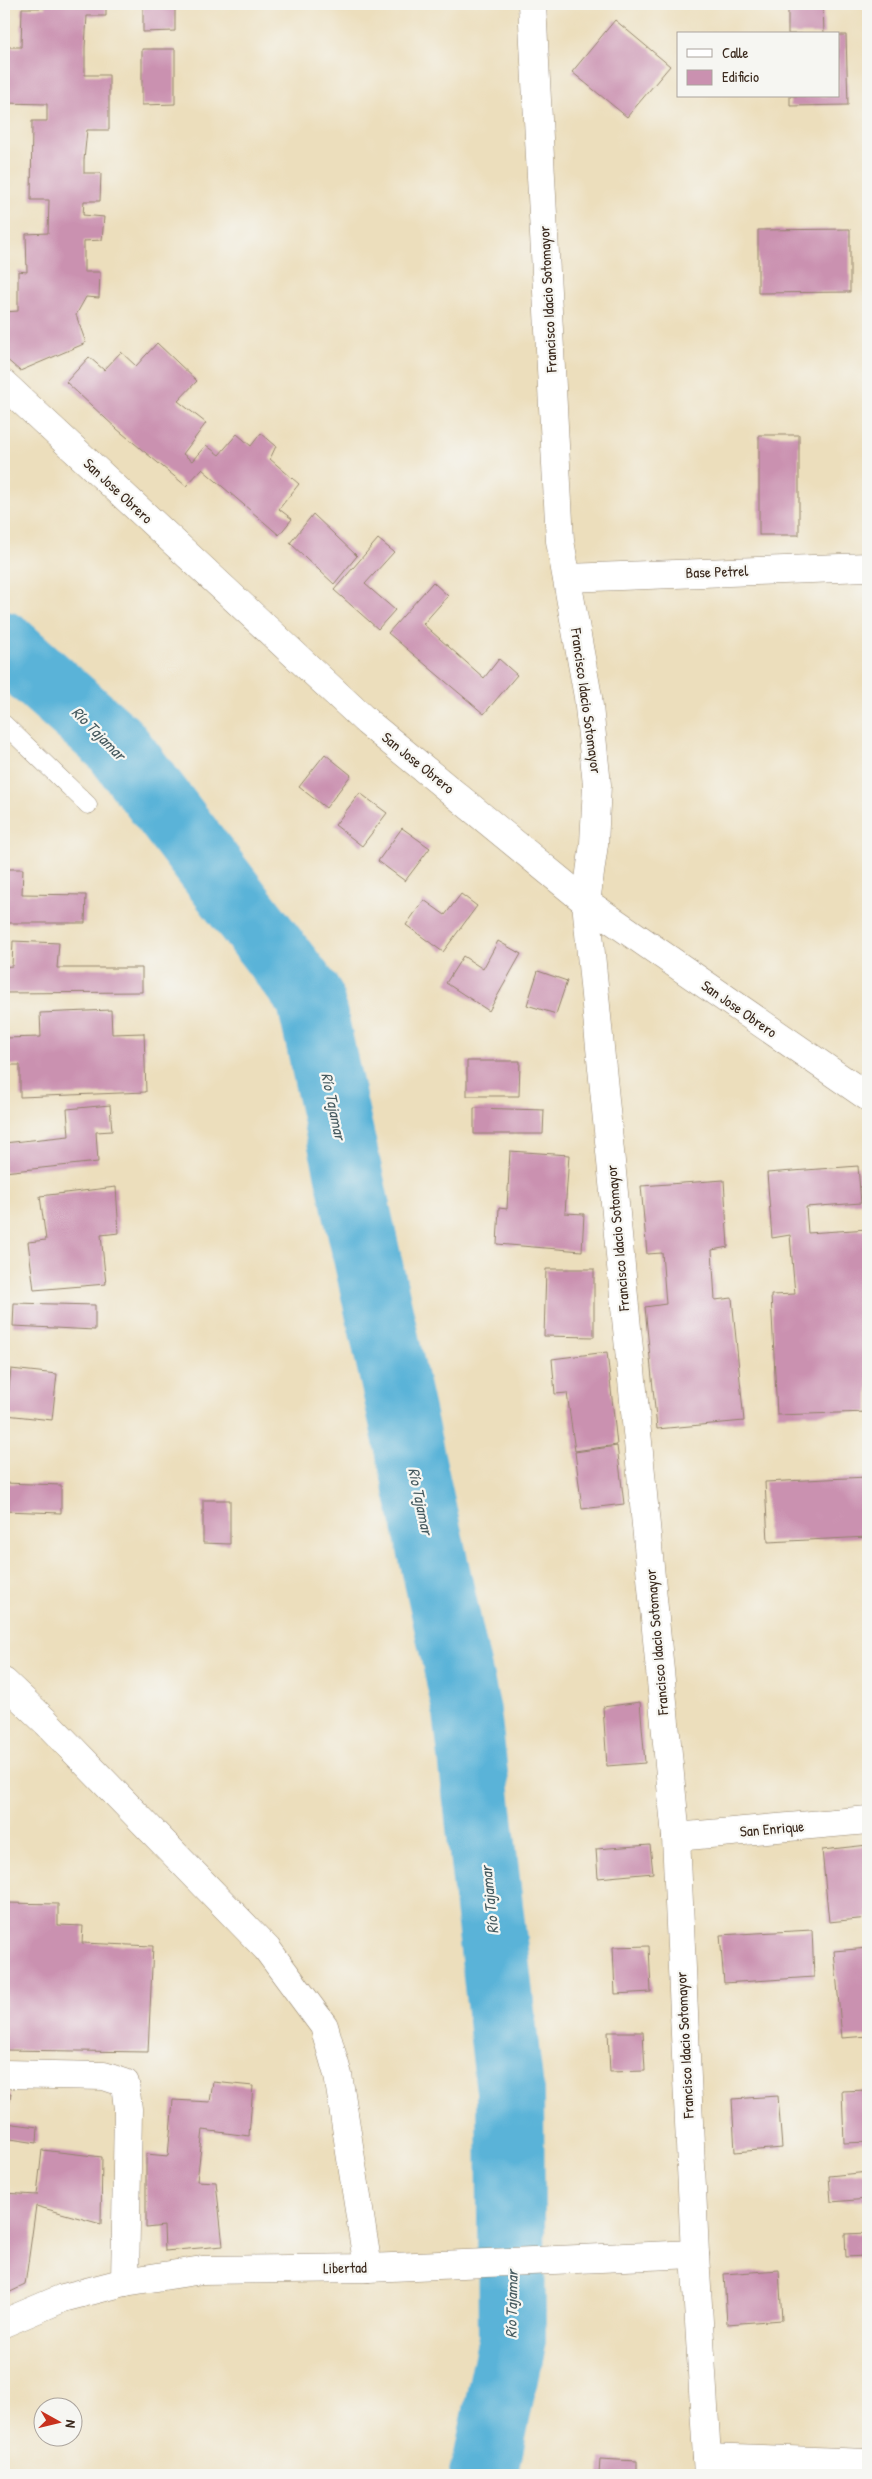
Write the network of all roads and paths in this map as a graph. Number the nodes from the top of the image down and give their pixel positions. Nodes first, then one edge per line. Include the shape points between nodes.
1 (532, 4) edge
2 (4, 384) edge
3 (868, 567) edge
4 (567, 578) junction
5 (4, 724) edge
6 (88, 805) dead end
7 (586, 902) junction
8 (868, 1097) edge
9 (4, 1682) edge
10 (868, 1820) edge
11 (676, 1837) junction
12 (4, 2074) edge
13 (695, 2254) junction
14 (368, 2268) junction
15 (125, 2282) junction
16 (4, 2323) edge
17 (868, 2463) edge
18 (707, 2466) edge

1 - 4 street, Francisco Idacio Sotomayor via 560,531
2 - 7 street, San Jose Obrero via 367,722
3 - 4 street, Base Petrel
4 - 7 street, Francisco Idacio Sotomayor via 588,697 597,785 594,844
5 - 6 lane
7 - 8 street, San Jose Obrero
7 - 11 street, Francisco Idacio Sotomayor
9 - 14 street via 267,1949 324,2026 338,2075
10 - 11 street, San Enrique
11 - 13 street, Francisco Idacio Sotomayor
12 - 15 street via 104,2076 125,2083 128,2109
13 - 14 street, Libertad
13 - 18 street, Francisco Idacio Sotomayor
14 - 15 street, Libertad via 202,2270
15 - 16 street, Libertad via 63,2298
17 - 18 street

